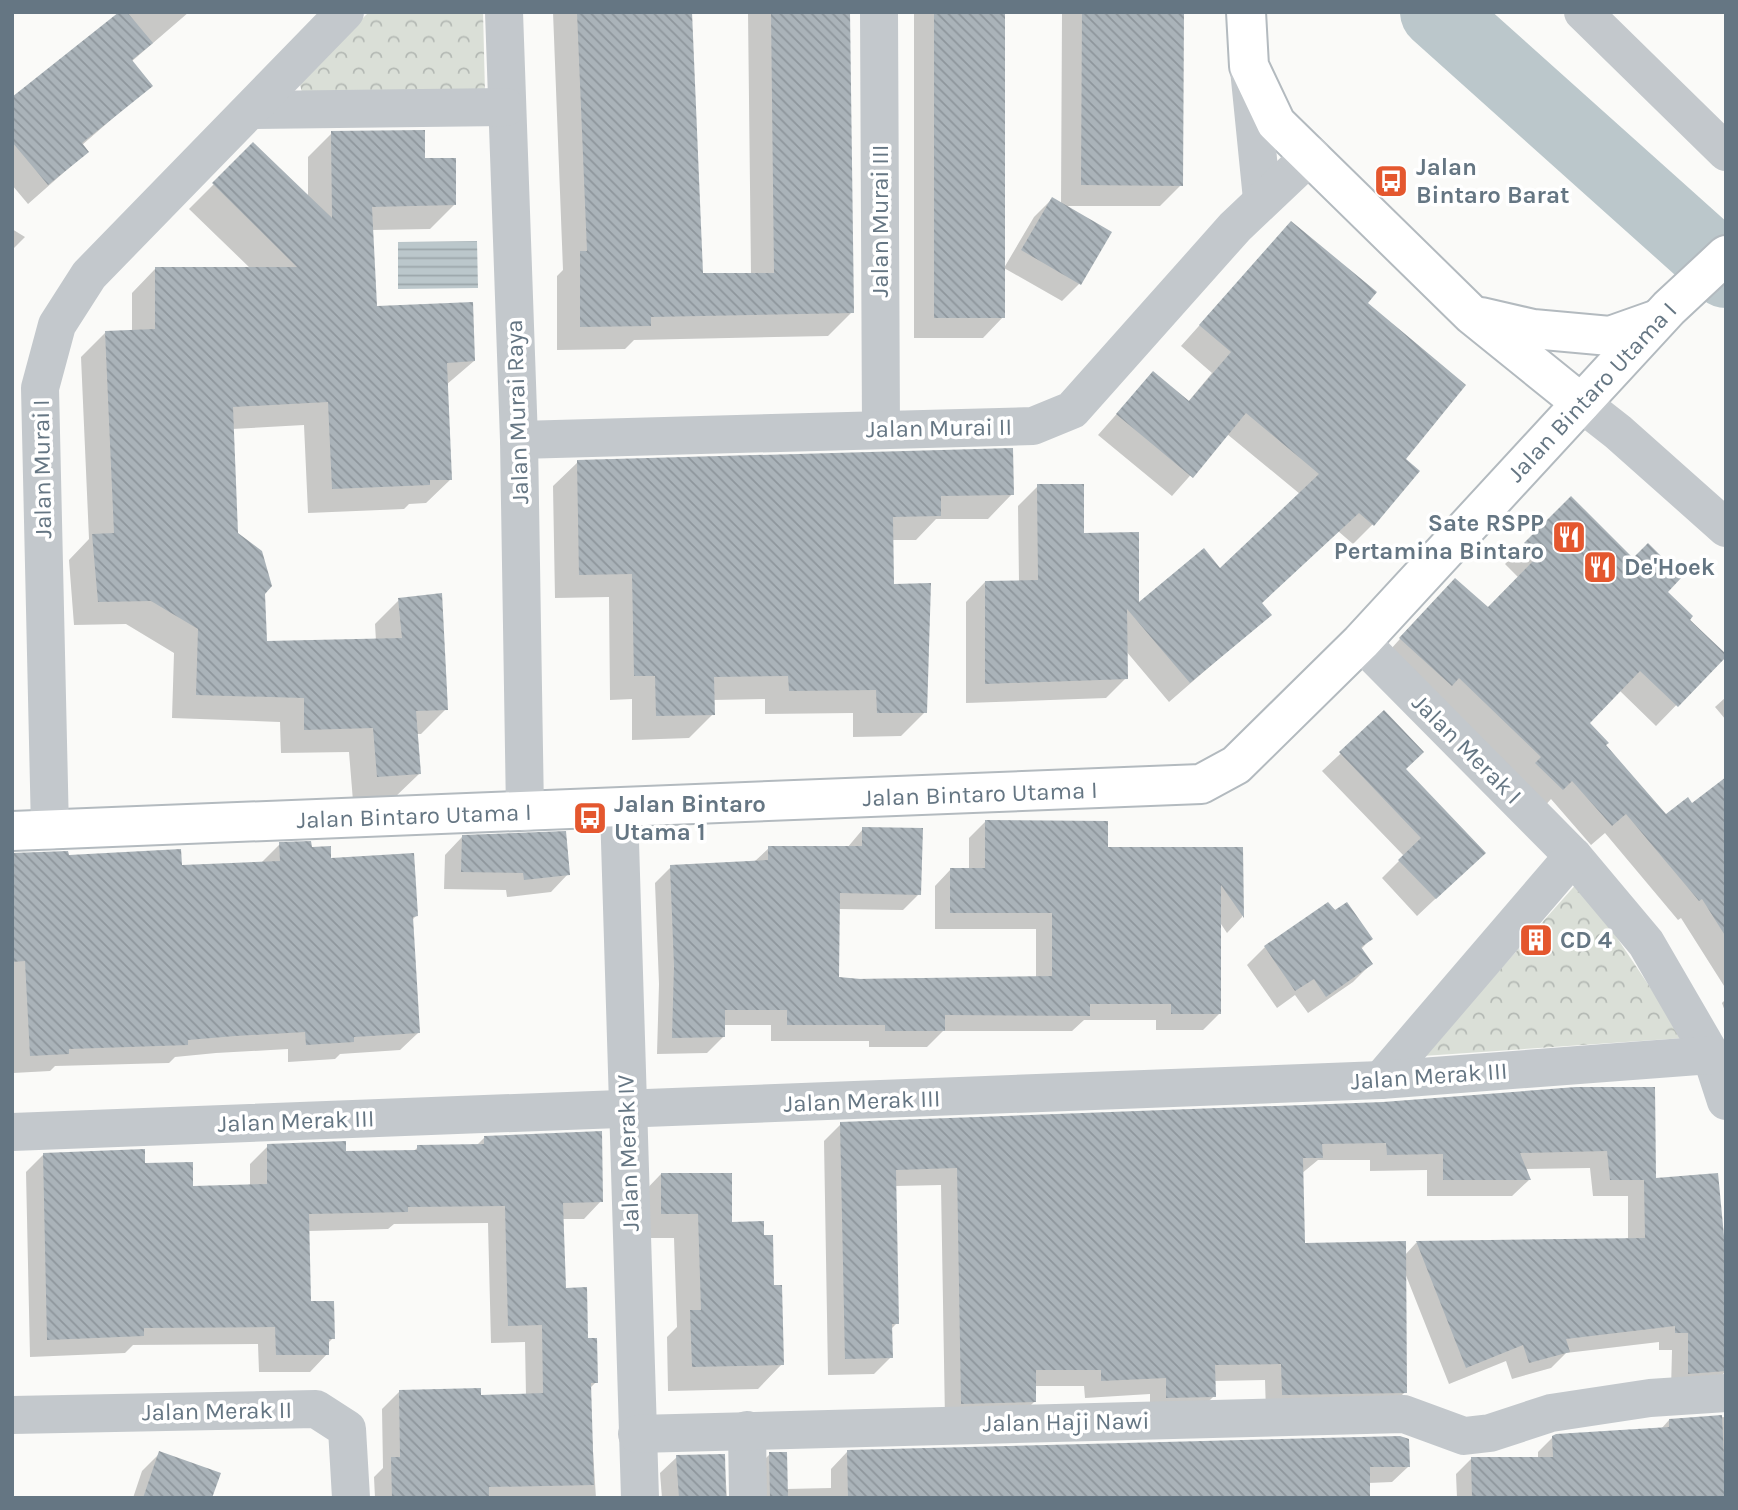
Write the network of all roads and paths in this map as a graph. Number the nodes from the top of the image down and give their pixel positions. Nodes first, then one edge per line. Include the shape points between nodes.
1 (345, 12) edge
2 (504, 12) edge
3 (879, 12) edge
4 (1246, 12) edge
5 (1583, 12) edge
6 (1249, 66) junction
7 (506, 107) junction
8 (251, 110) junction
9 (1726, 152) edge
10 (1311, 155) junction
11 (1262, 199) junction
12 (1726, 254) edge
13 (1665, 313) junction
14 (1472, 315) junction
15 (1581, 403) junction
16 (881, 429) junction
17 (519, 440) junction
18 (1726, 528) edge
19 (1361, 642) junction
20 (619, 809) junction
21 (525, 812) junction
22 (50, 830) junction
23 (12, 831) edge
24 (1573, 856) junction
25 (1711, 1055) junction
26 (1381, 1080) junction
27 (1726, 1101) edge
28 (627, 1108) junction
29 (12, 1132) edge
30 (1726, 1393) edge
31 (12, 1415) edge
32 (747, 1430) junction
33 (637, 1434) junction
34 (351, 1498) edge
35 (640, 1498) edge
36 (748, 1498) edge

1 - 8 street, Jalan Murai I
2 - 7 street, Jalan Murai Raya
3 - 16 street, Jalan Murai III
4 - 6 main road
5 - 9 street
6 - 10 main road via 1276,123
6 - 11 street
7 - 8 street
7 - 17 street, Jalan Murai Raya
8 - 22 street, Jalan Murai I via 89,275 57,325 40,388
10 - 11 street, Jalan Murai II
10 - 14 main road
11 - 16 street, Jalan Murai II via 1072,410 1034,426
12 - 13 main road, Jalan Bintaro Utama I
13 - 14 main road via 1610,335 1533,330
13 - 15 main road, Jalan Bintaro Utama I
14 - 15 main road
15 - 18 street
15 - 19 main road, Jalan Bintaro Utama I
16 - 17 street, Jalan Murai II
17 - 21 street, Jalan Murai Raya
19 - 20 main road, Jalan Bintaro Utama I via 1236,765 1201,785
19 - 24 street, Jalan Merak I
20 - 21 main road, Jalan Bintaro Utama I
20 - 28 street, Jalan Merak IV
21 - 22 main road, Jalan Bintaro Utama I
22 - 23 main road, Jalan Bintaro Utama I
24 - 25 street, Jalan Merak I via 1646,943
24 - 26 street
25 - 26 street, Jalan Merak III
25 - 27 street, Jalan Merak I
26 - 28 street, Jalan Merak III
28 - 29 street, Jalan Merak III
28 - 33 street, Jalan Merak IV
30 - 32 street, Jalan Haji Nawi via 1650,1398 1551,1413 1490,1433 1464,1436 1404,1414
31 - 34 street, Jalan Merak II via 316,1409 347,1429
32 - 33 street, Jalan Haji Nawi
32 - 36 street
33 - 35 street, Jalan Merak IV

